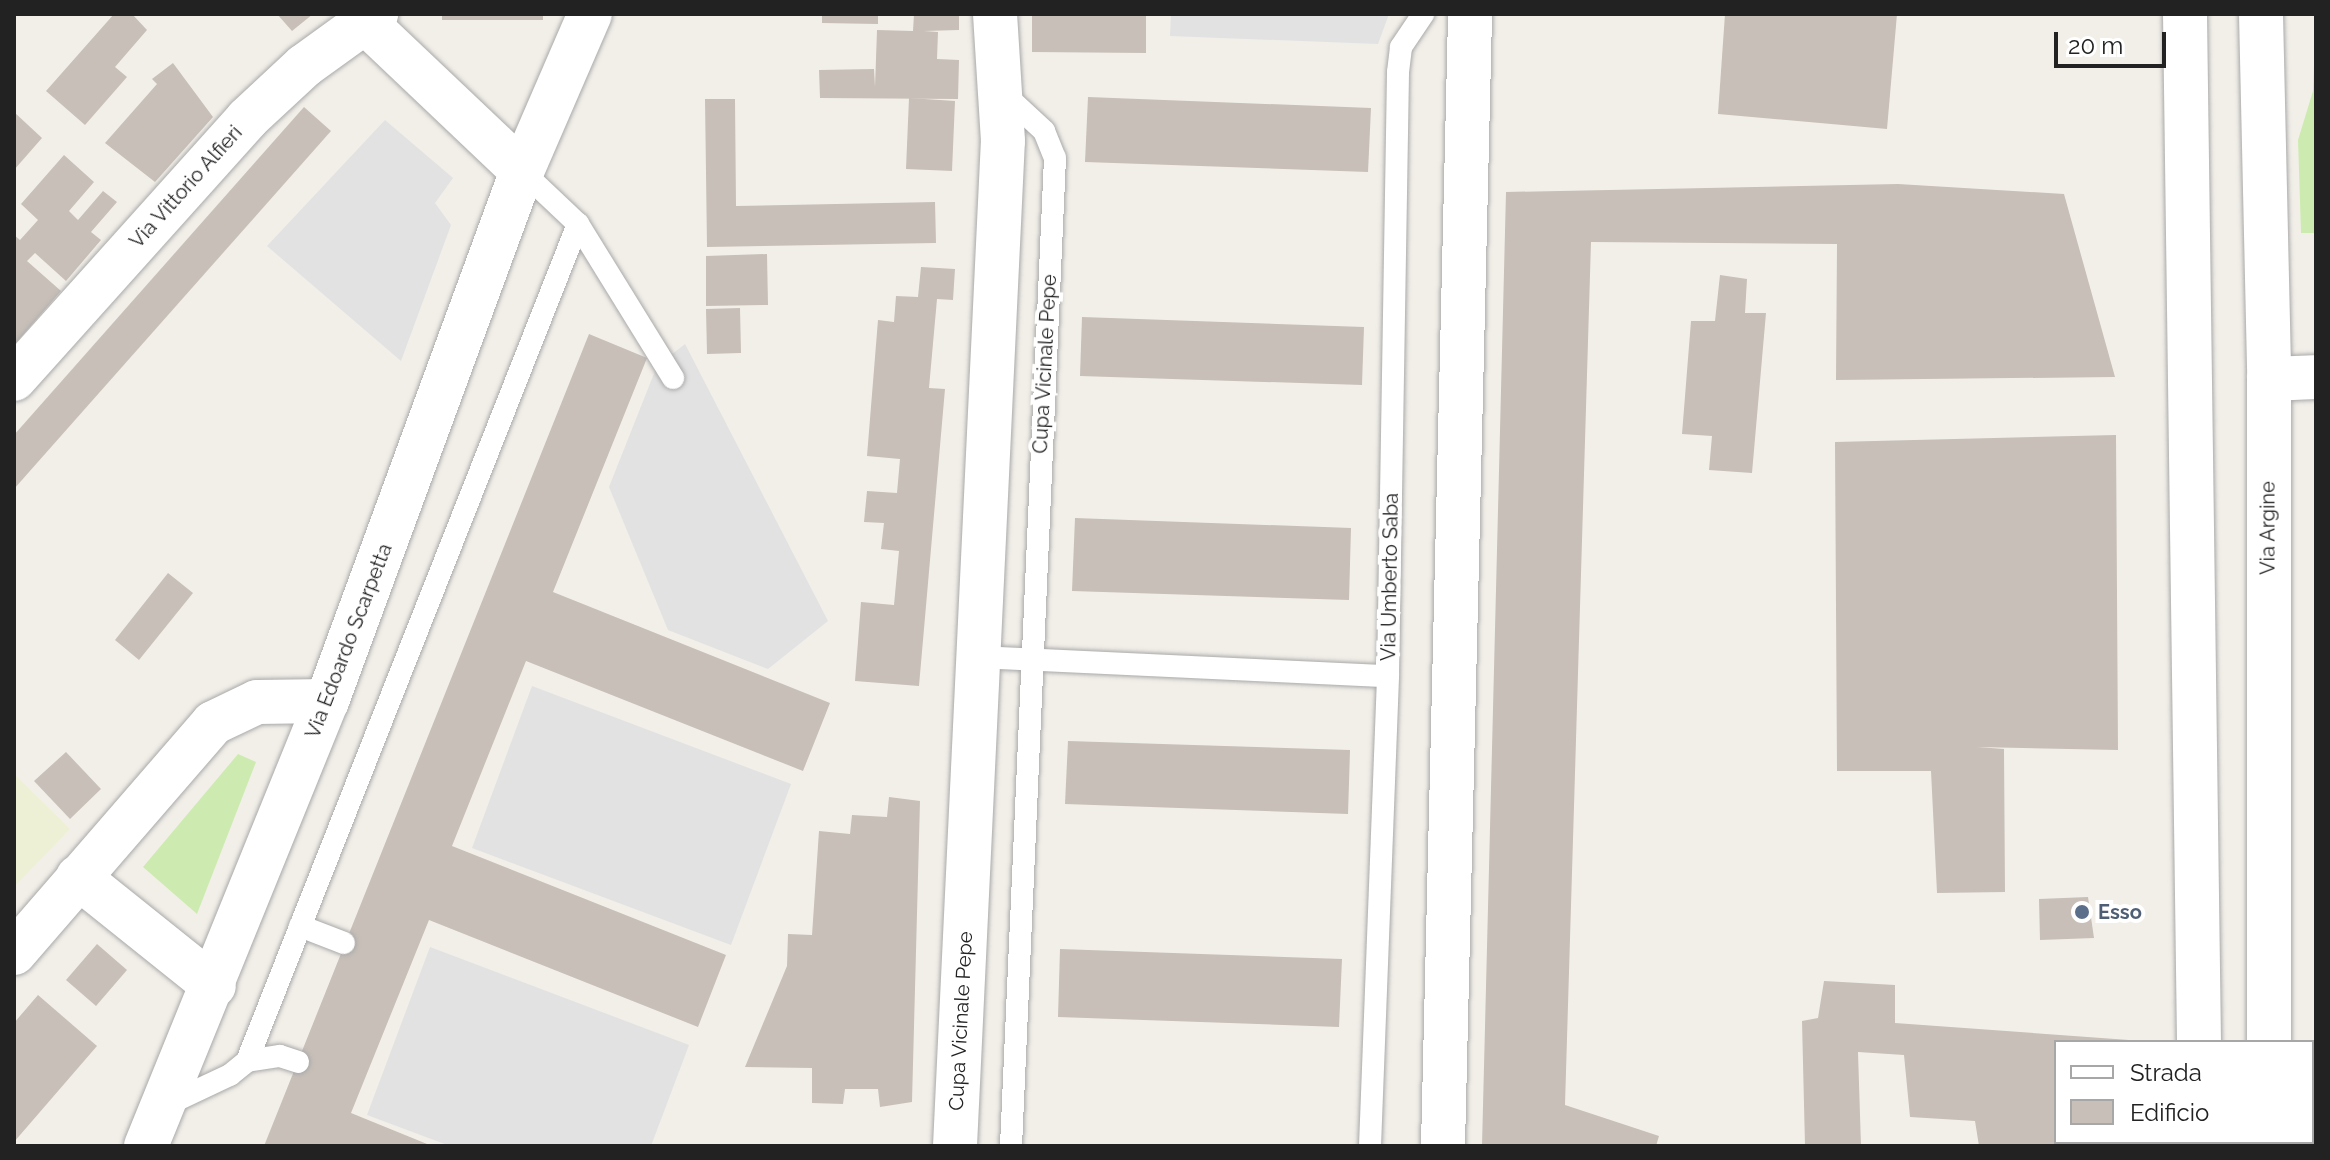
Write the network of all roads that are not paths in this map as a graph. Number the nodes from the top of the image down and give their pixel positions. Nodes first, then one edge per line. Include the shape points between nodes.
1 (590, 14) edge
2 (995, 14) edge
3 (1423, 14) edge
4 (1470, 14) edge
5 (2185, 14) edge
6 (2261, 14) edge
7 (371, 18) edge
8 (1000, 90) junction
9 (522, 171) junction
10 (578, 224) junction
11 (2316, 377) edge
12 (673, 378) dead end
13 (14, 379) edge
14 (2269, 379) junction
15 (978, 657) junction
16 (1032, 659) junction
17 (1388, 676) junction
18 (327, 701) junction
19 (78, 877) junction
20 (300, 926) junction
21 (344, 943) dead end
22 (14, 953) edge
23 (214, 986) junction
24 (2199, 1040) edge
25 (2269, 1040) edge
26 (247, 1061) junction
27 (298, 1062) dead end
28 (163, 1106) junction
29 (146, 1146) edge
30 (955, 1146) edge
31 (1011, 1146) edge
32 (1370, 1146) edge
33 (1443, 1146) edge

1 - 9 street, Via Edoardo Scarpetta
2 - 8 street, Cupa Vicinale Pepe
3 - 17 lane, Via Umberto Saba via 1401,47 1398,72
4 - 33 street
5 - 24 street
6 - 14 street, Via Argine
7 - 9 street
7 - 13 street, Via Vittorio Alfieri via 304,66 247,119
8 - 15 street, Cupa Vicinale Pepe via 1003,141
8 - 16 lane, Cupa Vicinale Pepe via 1044,131 1055,158
9 - 10 lane
9 - 18 street, Via Edoardo Scarpetta
10 - 12 lane
10 - 20 lane
11 - 14 street
14 - 25 street, Via Argine
15 - 16 lane
15 - 30 street, Cupa Vicinale Pepe
16 - 17 lane
16 - 31 lane, Cupa Vicinale Pepe
17 - 32 lane, Via Umberto Saba
18 - 19 street via 257,702 213,723
18 - 23 street, Via Edoardo Scarpetta
19 - 22 street
19 - 23 street
20 - 21 lane
20 - 26 lane
23 - 28 street, Via Edoardo Scarpetta
26 - 27 lane via 280,1056
26 - 28 lane via 230,1075
28 - 29 street, Via Edoardo Scarpetta

